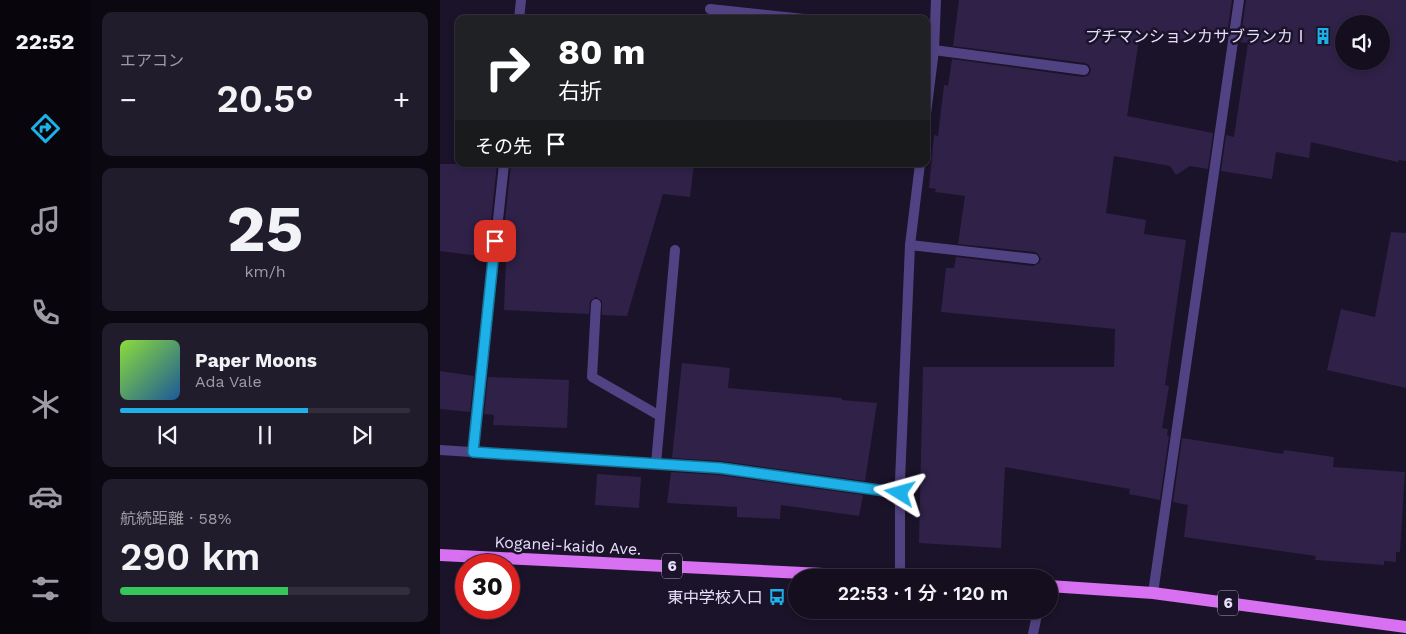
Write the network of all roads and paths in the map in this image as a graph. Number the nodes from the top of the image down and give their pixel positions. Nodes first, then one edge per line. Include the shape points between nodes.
1 (521, 0) edge
2 (936, 0) edge
3 (1239, 0) edge
4 (710, 9) dead end
5 (519, 15) edge
6 (766, 15) edge
7 (931, 32) edge
8 (934, 50) junction
9 (1084, 70) dead end
10 (930, 82) edge
11 (504, 167) edge
12 (920, 167) edge
13 (910, 245) junction
14 (675, 250) dead end
15 (1034, 259) dead end
16 (596, 304) dead end
17 (660, 416) junction
18 (440, 450) edge
19 (473, 452) junction
20 (656, 464) junction
21 (900, 493) junction
22 (440, 555) edge
23 (900, 569) edge
24 (788, 572) edge
25 (1058, 587) edge
26 (1153, 593) junction
27 (1036, 619) edge
28 (1406, 627) edge
29 (1033, 634) edge

1 - 5 street
2 - 7 street
3 - 26 street
4 - 6 street
7 - 8 street
8 - 9 street
8 - 10 street
11 - 19 street
12 - 13 street
13 - 15 street
13 - 21 street
14 - 17 street
16 - 17 street via 592,377
17 - 20 street
18 - 19 street
19 - 20 street
20 - 21 street via 720,468
21 - 23 street
22 - 24 main road, Koganei-kaido Ave. / 6
25 - 26 main road, 6
26 - 28 main road, 6
27 - 29 street

